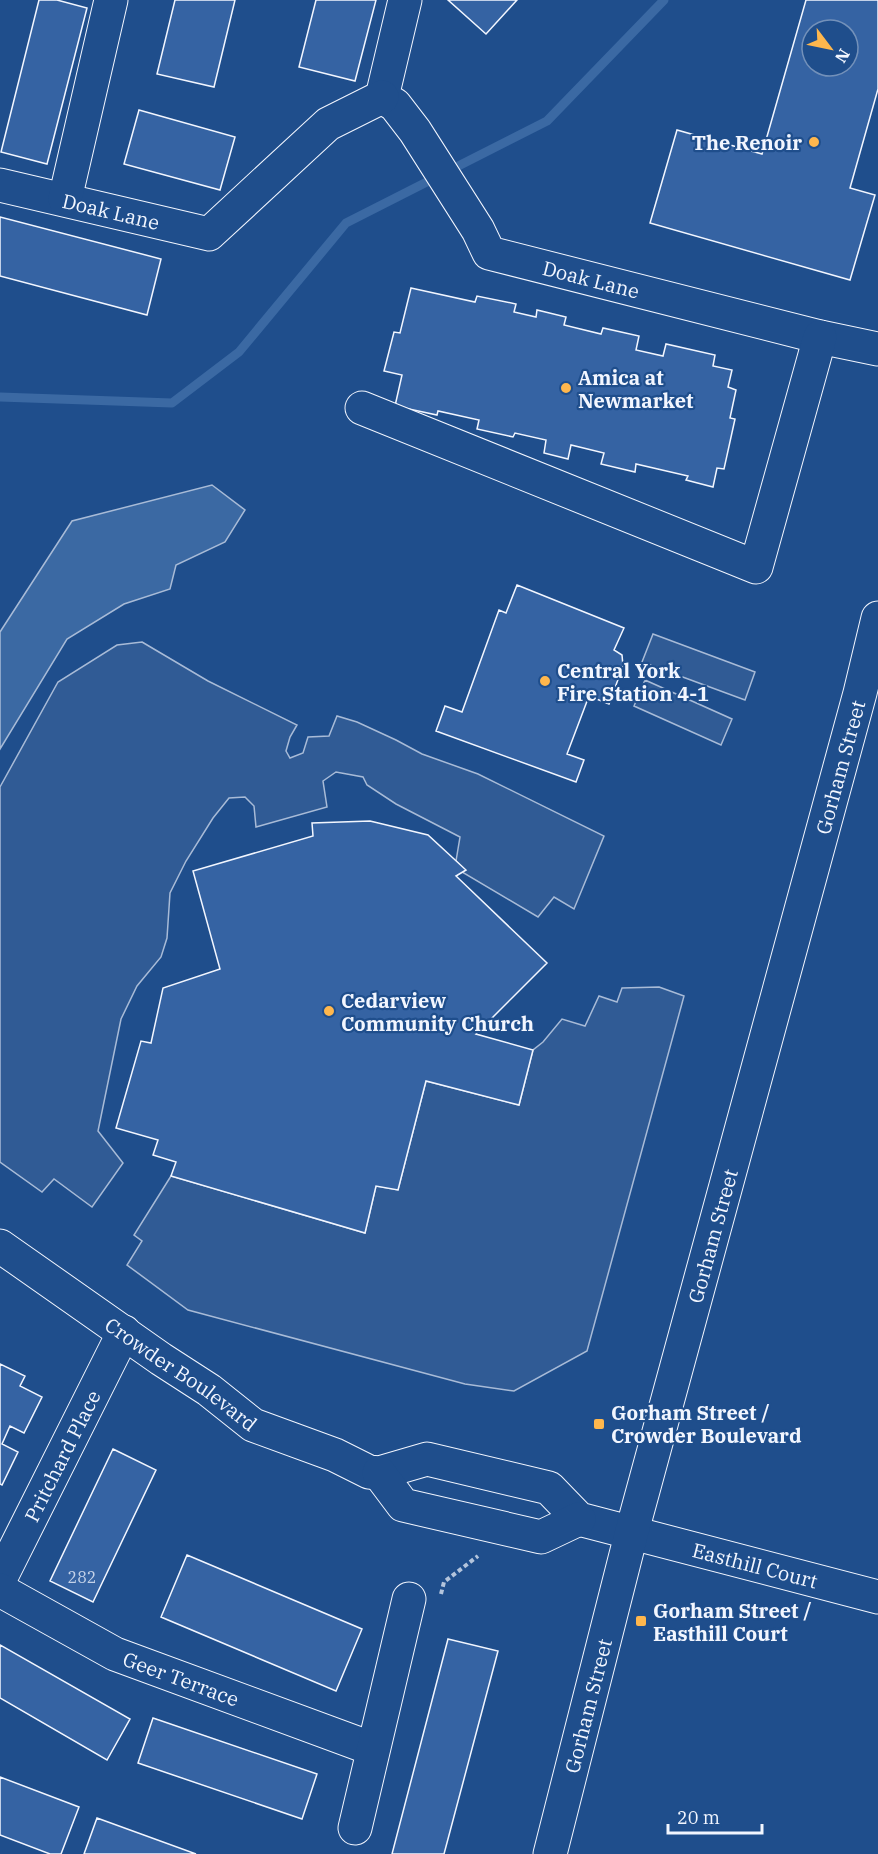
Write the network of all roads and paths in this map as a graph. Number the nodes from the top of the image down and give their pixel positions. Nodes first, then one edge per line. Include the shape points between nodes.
1 (111, 0) edge
2 (405, 0) edge
3 (382, 97) junction
4 (0, 184) edge
5 (65, 199) junction
6 (820, 337) junction
7 (878, 350) edge
8 (362, 408) dead end
9 (878, 618) edge
10 (0, 1246) edge
11 (124, 1332) junction
12 (379, 1473) junction
13 (579, 1519) junction
14 (513, 1530) junction
15 (632, 1532) junction
16 (0, 1579) edge
17 (0, 1590) edge
18 (878, 1597) edge
19 (409, 1599) joint
20 (372, 1749) junction
21 (356, 1828) dead end
22 (550, 1854) edge

1 - 5 street, Doak Lane
2 - 3 street
3 - 5 street, Doak Lane via 328,124 209,234
3 - 6 street, Doak Lane via 395,105 415,131 489,253
4 - 5 street
6 - 7 street, Doak Lane
6 - 8 street via 756,567
9 - 15 street, Gorham Street
10 - 11 street, Crowder Boulevard
11 - 12 street, Crowder Boulevard via 253,1425
11 - 16 street, Pritchard Place
12 - 13 street via 427,1459 549,1488
12 - 14 street via 403,1505
13 - 14 street via 541,1537
13 - 15 street
14 - 19 path via 444,1582 440,1597
15 - 18 street, Easthill Court
15 - 22 street, Gorham Street
17 - 20 street, Geer Terrace via 115,1654
19 - 20 street
20 - 21 street

